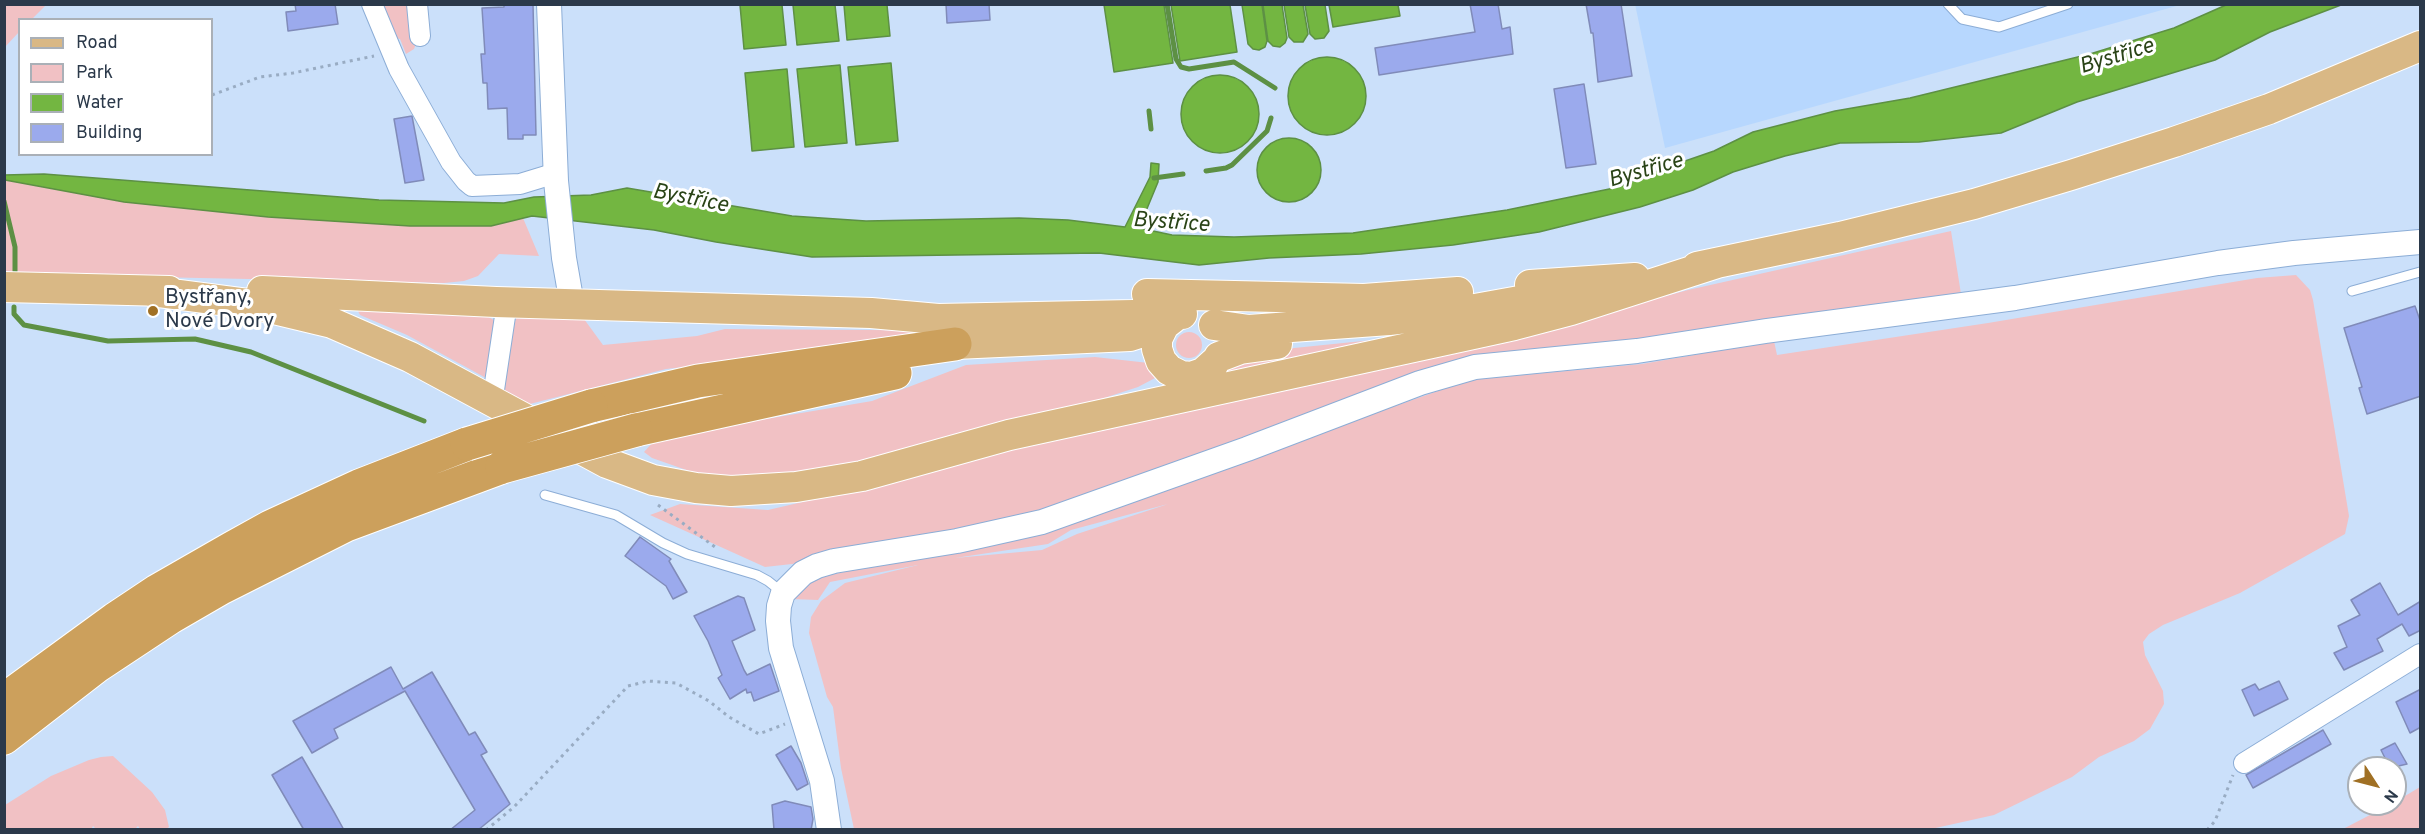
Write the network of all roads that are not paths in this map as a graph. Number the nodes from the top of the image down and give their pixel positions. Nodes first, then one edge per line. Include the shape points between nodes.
1 (372, 4) edge
2 (417, 4) edge
3 (549, 4) edge
4 (1948, 4) edge
5 (2068, 4) edge
6 (420, 36) dead end
7 (2421, 46) edge
8 (556, 179) junction
9 (2413, 242) edge
10 (2421, 272) edge
11 (1631, 284) junction
12 (4, 287) edge
13 (150, 291) junction
14 (2352, 291) dead end
15 (507, 303) junction
16 (572, 304) junction
17 (871, 313) junction
18 (1173, 320) junction
19 (1214, 325) junction
20 (958, 351) junction
21 (1219, 357) junction
22 (1168, 367) junction
23 (492, 403) junction
24 (1009, 435) junction
25 (545, 495) dead end
26 (783, 593) junction
27 (2421, 654) edge
28 (4, 700) edge
29 (4, 738) edge
30 (2244, 764) road end
31 (829, 830) edge

1 - 8 street via 394,57 460,175 472,186
2 - 6 street
3 - 8 street
4 - 5 lane via 1962,19 1999,27
7 - 11 main road via 2269,109 2071,175 1974,204
8 - 16 street
9 - 26 street via 2218,263 2015,298 1637,351 1476,367 1420,383 1042,522 816,566
10 - 14 lane
11 - 17 main road via 1374,298 1143,294
11 - 19 main road via 1420,317 1249,330
11 - 21 main road via 1461,322 1253,346
11 - 24 main road via 1571,310 1514,325
12 - 13 main road
13 - 15 main road via 215,290
13 - 23 main road via 256,305 332,323 410,357
15 - 16 main road
15 - 23 street
16 - 17 main road
17 - 18 main road via 938,319
18 - 19 main road via 1196,314
18 - 20 main road via 1117,338
18 - 22 main road via 1157,339 1157,349
19 - 21 main road via 1220,338
20 - 22 main road via 1103,352 1140,355
20 - 28 highway, bridge via 698,381 591,406 467,444 359,486 232,548 158,591
20 - 29 highway, bridge via 636,429 502,467 346,525 171,617 97,666
21 - 22 main road via 1198,375 1185,377
22 - 24 main road via 1144,392
23 - 24 main road via 624,469 653,480 711,490 753,491 838,481
25 - 26 lane via 616,515 663,543 707,561 758,575
26 - 31 street via 779,606 781,648 822,781
27 - 30 street

